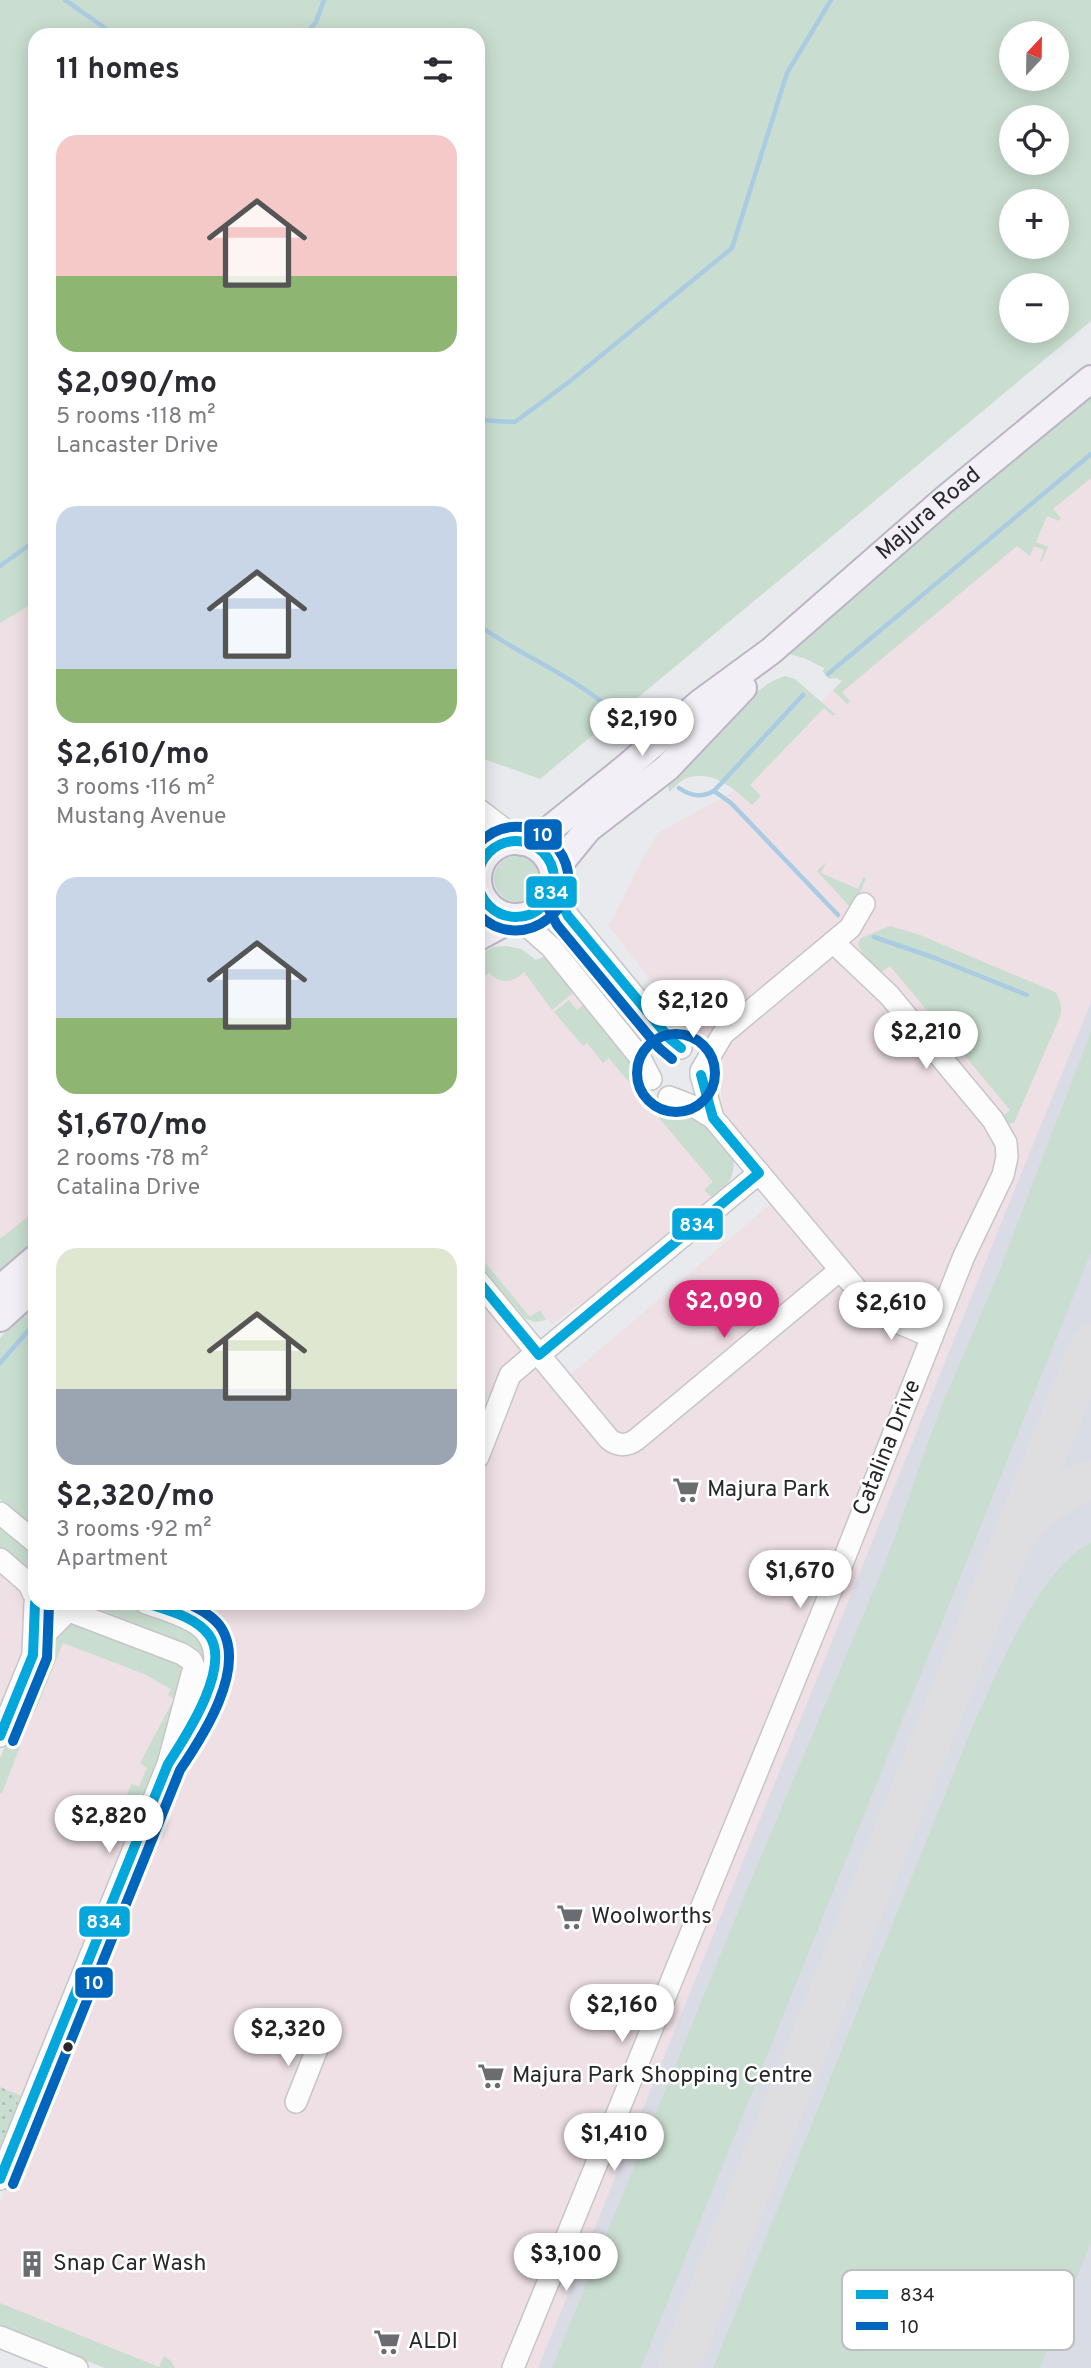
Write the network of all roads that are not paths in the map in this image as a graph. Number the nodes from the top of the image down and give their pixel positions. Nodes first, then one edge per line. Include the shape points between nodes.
1 (1091, 379) edge
2 (771, 651) junction
3 (485, 814) edge
4 (522, 842) junction
5 (485, 858) edge
6 (554, 880) junction
7 (485, 898) edge
8 (864, 904) dead end
9 (516, 917) junction
10 (485, 933) edge
11 (833, 942) junction
12 (723, 1034) junction
13 (682, 1048) junction
14 (701, 1073) junction
15 (651, 1079) junction
16 (669, 1097) junction
17 (713, 1118) junction
18 (759, 1173) junction
19 (28, 1265) edge
20 (840, 1270) junction
21 (0, 1289) edge
22 (485, 1290) edge
23 (28, 1292) edge
24 (0, 1318) edge
25 (932, 1337) junction
26 (538, 1354) junction
27 (485, 1439) edge
28 (0, 1513) edge
29 (28, 1536) edge
30 (0, 1559) edge
31 (28, 1583) edge
32 (34, 1610) edge
33 (71, 1610) edge
34 (74, 1610) edge
35 (163, 1610) edge
36 (33, 1655) junction
37 (0, 1736) edge
38 (168, 1764) junction
39 (317, 2049) dead end
40 (296, 2102) dead end
41 (0, 2179) edge
42 (0, 2337) edge
43 (77, 2368) edge
44 (513, 2368) edge

1 - 2 main road, Majura Road
2 - 4 main road, Majura Road via 550,829
2 - 6 main road, Majura Road via 757,674 677,759 588,829 561,862
3 - 4 street
4 - 5 main road via 499,845
4 - 6 main road via 545,854
6 - 9 main road via 544,905 532,914
6 - 13 street via 568,916
7 - 9 main road via 496,911
8 - 11 street via 853,924
9 - 10 main road
9 - 15 street via 551,947 639,1056
11 - 12 street
11 - 25 street, Catalina Drive via 900,1007 988,1113 1006,1143 1003,1175
12 - 13 street
12 - 14 street
13 - 14 street via 694,1055
13 - 15 street via 657,1055
14 - 16 street via 690,1094
14 - 17 street
15 - 16 street
16 - 17 street
17 - 18 street
18 - 20 street
18 - 26 street
19 - 21 main road
20 - 25 street via 877,1312
20 - 26 street via 629,1444 612,1441
22 - 26 street
23 - 24 main road
25 - 44 street, Catalina Drive
26 - 27 street via 510,1375
28 - 29 street
30 - 31 street
32 - 36 street
33 - 36 street via 47,1632
34 - 38 street via 193,1662
35 - 38 street via 197,1624 216,1650 210,1681
36 - 37 street
38 - 41 street
39 - 40 street
42 - 43 street

